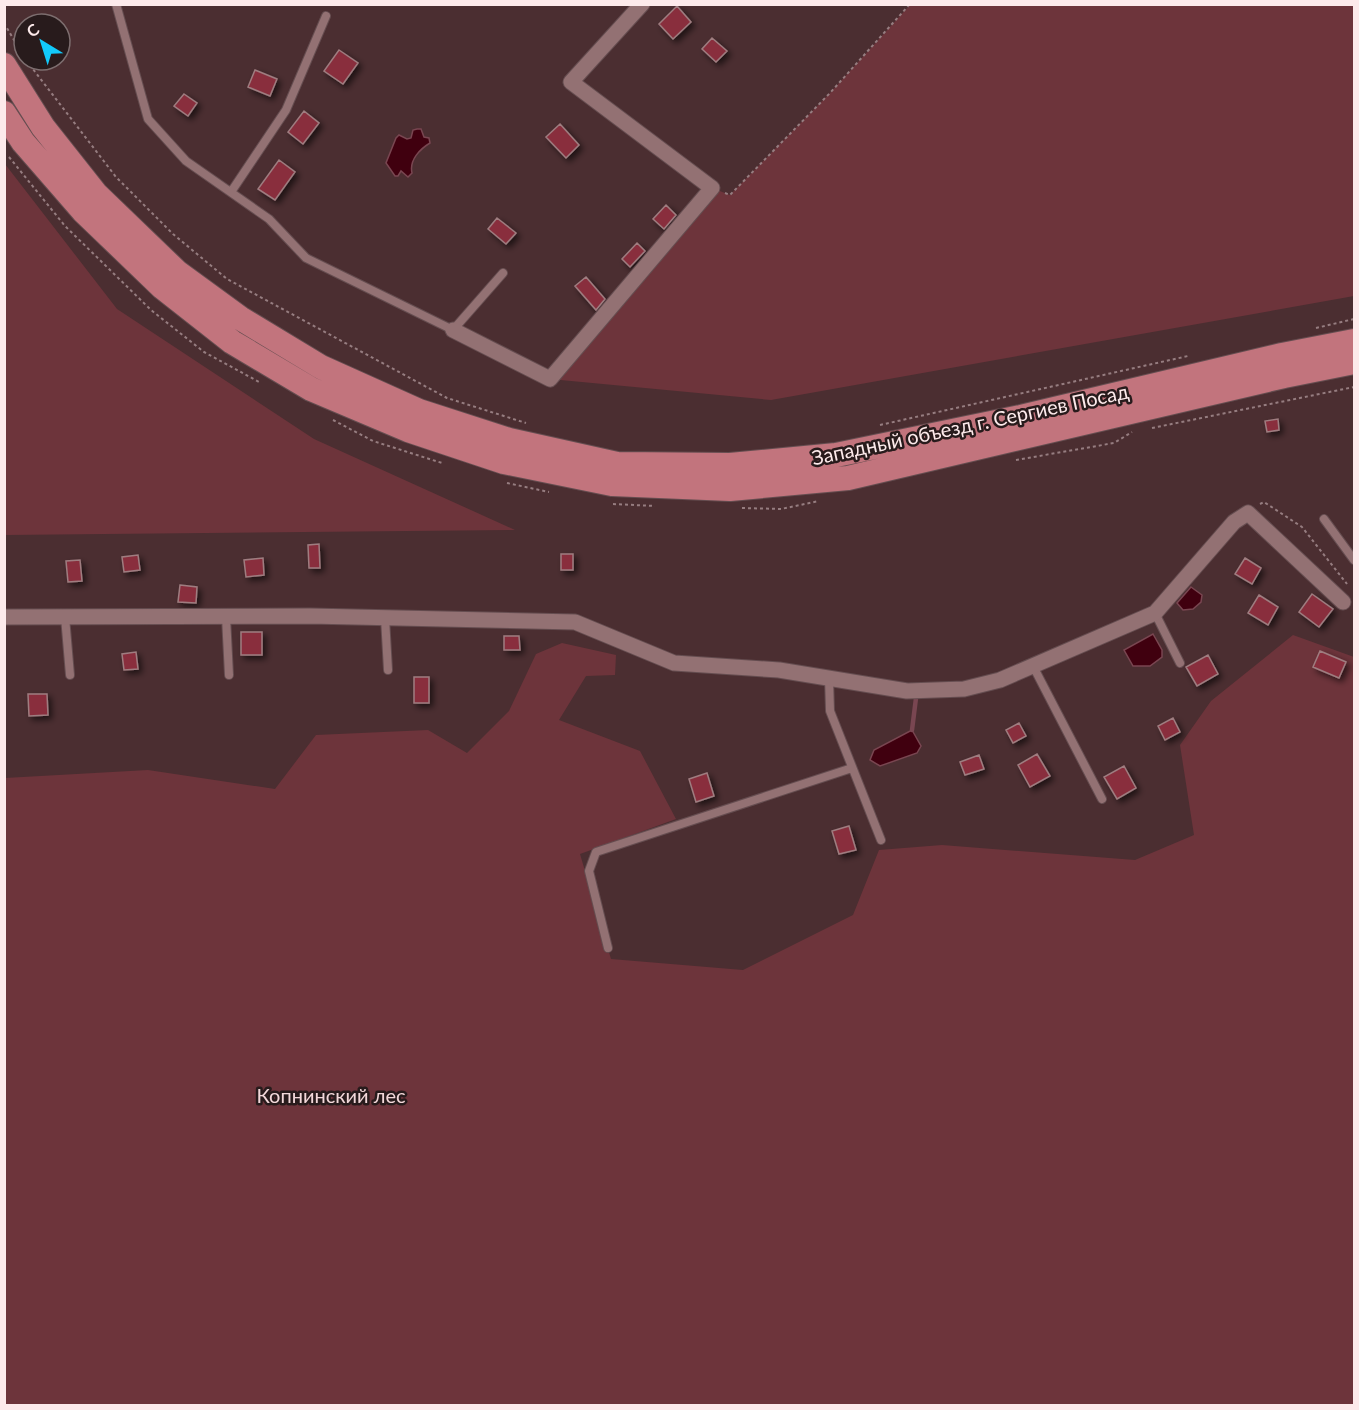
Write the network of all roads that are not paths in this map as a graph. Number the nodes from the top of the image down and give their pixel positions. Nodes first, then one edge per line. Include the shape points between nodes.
1 (116, 4) edge
2 (642, 4) edge
3 (326, 16) dead end
4 (4, 65) edge
5 (4, 113) edge
6 (231, 192) junction
7 (503, 273) dead end
8 (453, 330) junction
9 (1354, 341) edge
10 (1354, 362) edge
11 (1324, 519) dead end
12 (1354, 560) edge
13 (1343, 602) dead end
14 (1155, 613) junction
15 (226, 616) junction
16 (4, 617) edge
17 (65, 617) junction
18 (385, 618) junction
19 (1180, 663) dead end
20 (1033, 666) junction
21 (388, 670) dead end
22 (70, 675) dead end
23 (229, 675) dead end
24 (829, 678) junction
25 (852, 768) junction
26 (1102, 799) dead end
27 (880, 840) dead end
28 (608, 948) dead end

1 - 6 lane via 148,119 186,161
2 - 8 street via 571,82 712,188 550,379
3 - 6 lane via 286,110
4 - 9 main road, Западный объезд г. Сергиев Посад via 43,127 96,194 177,272 240,318 321,367 419,411 509,441 616,464 730,465 836,455
5 - 10 main road, Западный объезд г. Сергиев Посад via 23,142 83,211 162,287 232,342 311,389 408,430 504,462 612,484 730,489 848,478
6 - 8 lane via 269,219 306,258
7 - 8 lane
11 - 12 lane
13 - 14 street via 1248,513 1234,522
14 - 19 lane
14 - 20 street
15 - 17 street
15 - 18 street
15 - 23 lane
16 - 17 street
17 - 22 lane
18 - 21 lane
18 - 24 street via 575,622 674,663 779,670
20 - 24 street via 964,689 907,691
20 - 26 lane
24 - 25 lane via 830,711
25 - 27 lane
25 - 28 lane via 596,852 589,871

